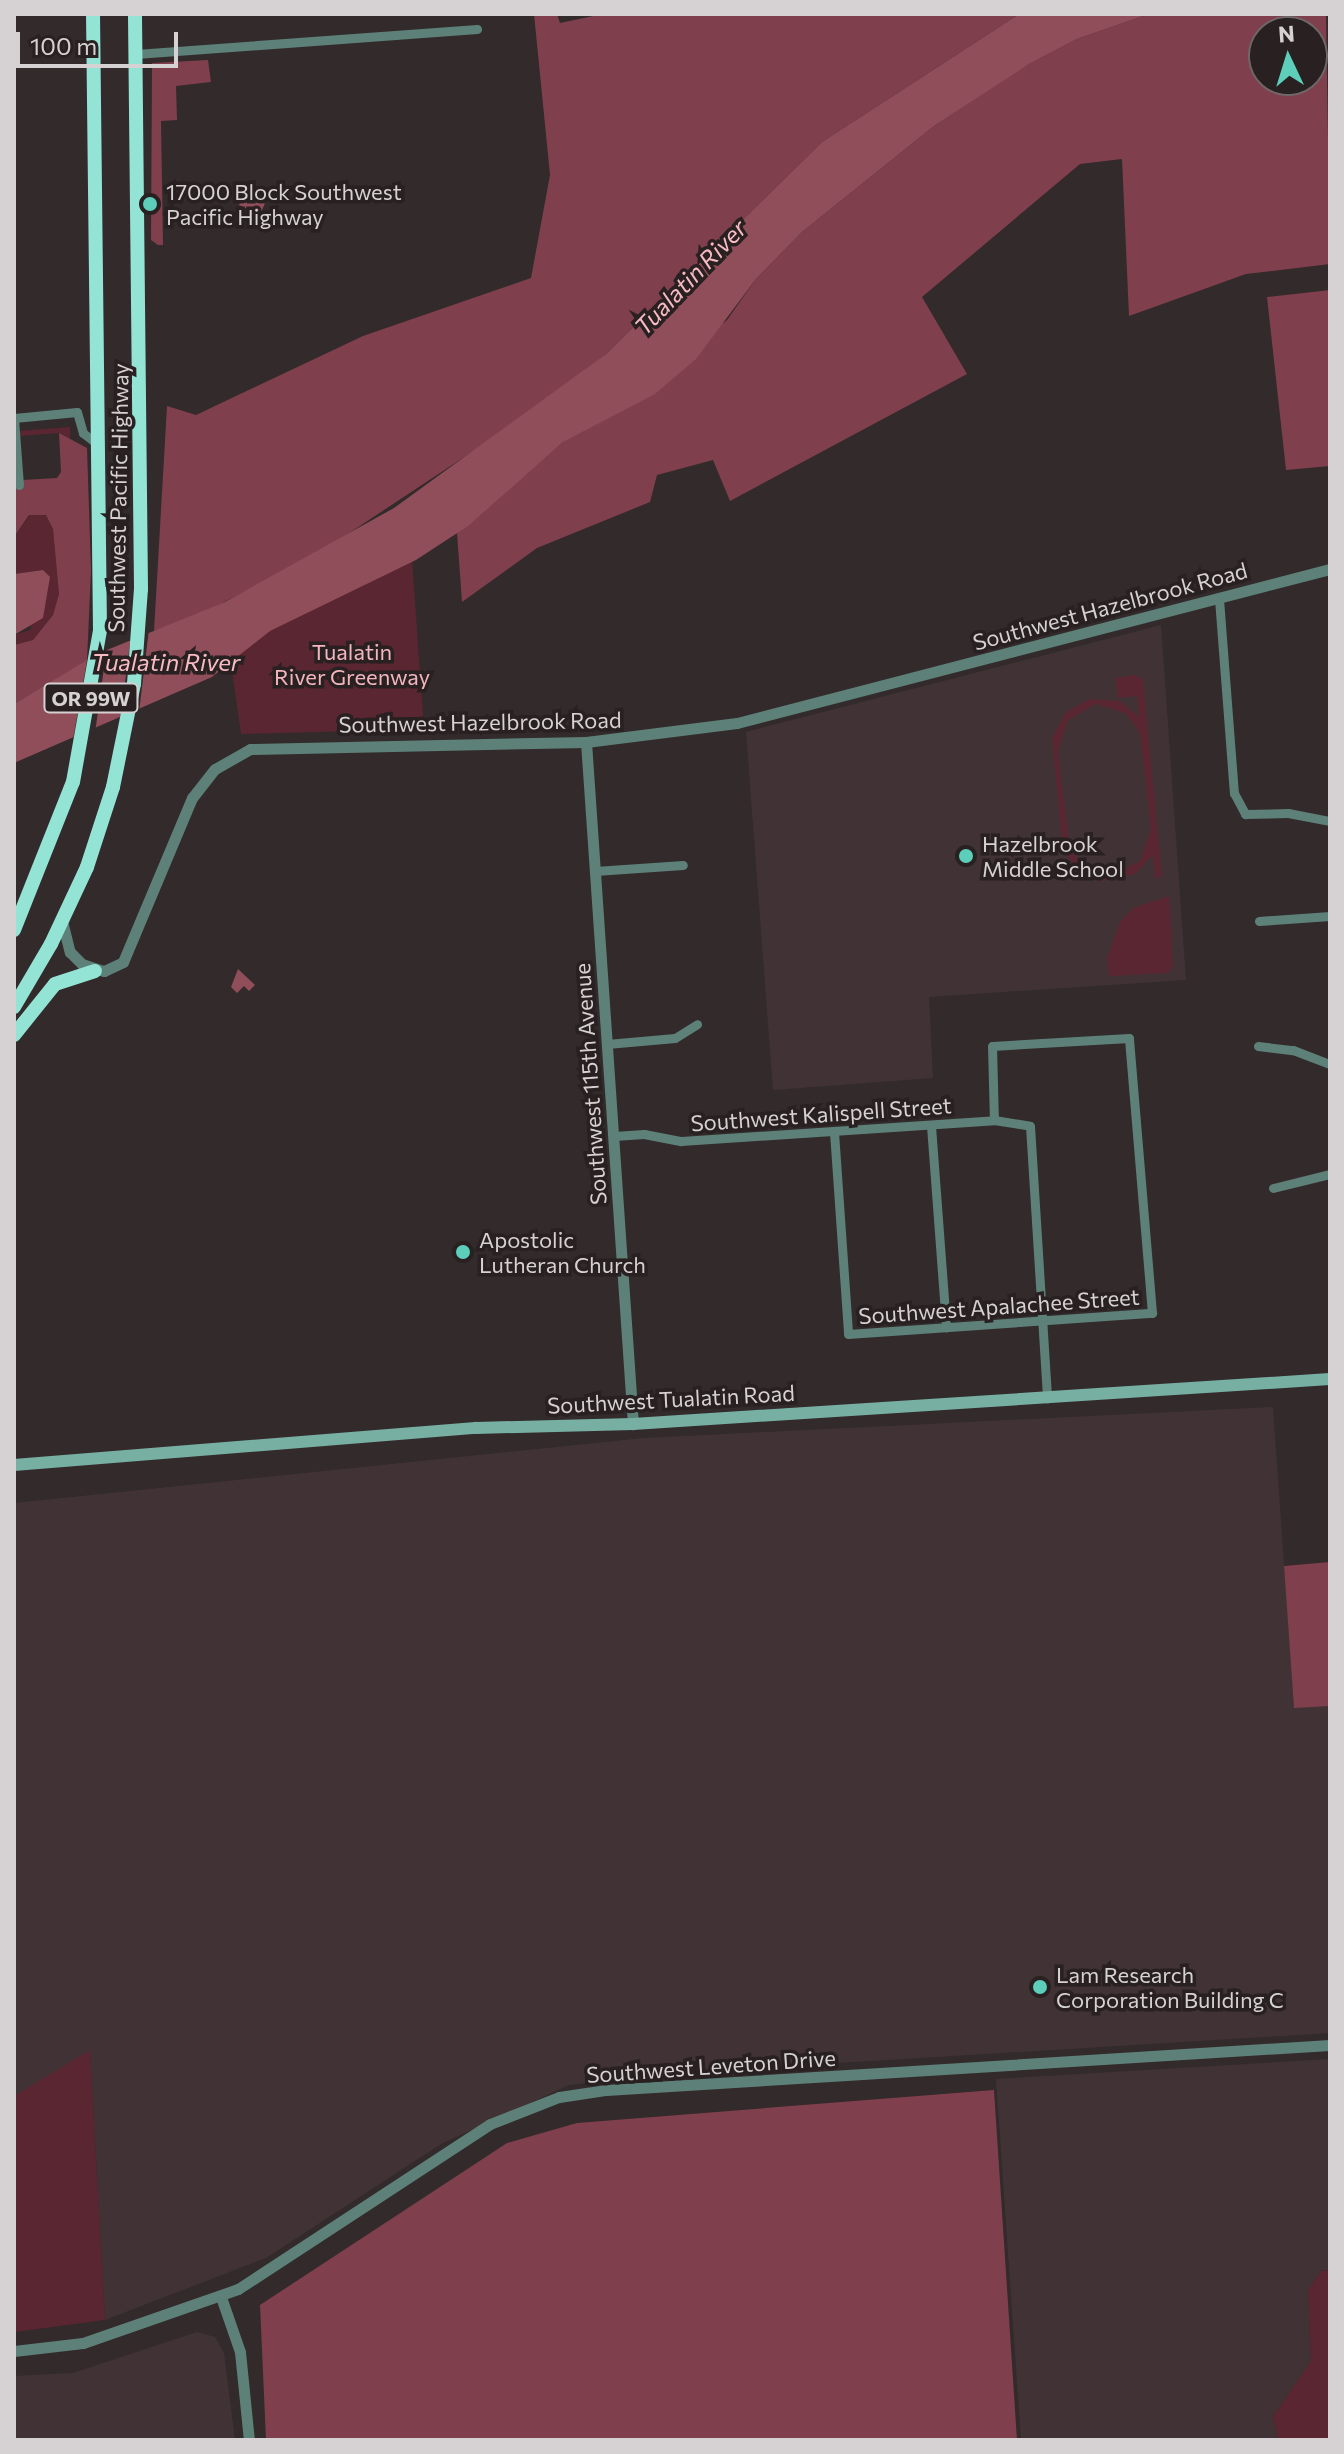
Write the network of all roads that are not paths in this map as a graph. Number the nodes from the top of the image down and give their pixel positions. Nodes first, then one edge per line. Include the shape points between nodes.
1 (93, 14) edge
2 (135, 14) edge
3 (477, 29) dead end
4 (136, 54) junction
5 (14, 418) edge
6 (99, 445) junction
7 (19, 485) dead end
8 (1330, 569) edge
9 (1219, 599) junction
10 (586, 742) junction
11 (1330, 821) edge
12 (683, 865) dead end
13 (595, 871) junction
14 (1330, 916) edge
15 (62, 921) junction
16 (1259, 921) dead end
17 (14, 930) edge
18 (95, 971) junction
19 (14, 1007) edge
20 (697, 1024) dead end
21 (14, 1035) edge
22 (607, 1044) junction
23 (1258, 1046) dead end
24 (1330, 1064) edge
25 (994, 1120) junction
26 (931, 1126) junction
27 (834, 1132) junction
28 (614, 1136) junction
29 (1330, 1174) edge
30 (1273, 1188) dead end
31 (1043, 1321) junction
32 (946, 1327) junction
33 (1330, 1379) edge
34 (1047, 1398) junction
35 (633, 1424) junction
36 (14, 1465) edge
37 (1330, 2045) edge
38 (221, 2297) junction
39 (14, 2351) edge
40 (249, 2440) edge

1 - 6 highway, Southwest Pacific Highway / OR 99W
2 - 4 highway, Southwest Pacific Highway / OR 99W
3 - 4 street
4 - 15 highway, Southwest Pacific Highway / OR 99W via 141,563 134,684 113,787
5 - 6 street via 77,412 83,433
5 - 7 street
6 - 17 highway, Southwest Pacific Highway / OR 99W via 101,572 92,692 60,821
8 - 9 street, Southwest Hazelbrook Road
9 - 10 street, Southwest Hazelbrook Road via 761,718
9 - 11 street via 1234,793 1245,814 1288,813
10 - 13 street, Southwest 115th Avenue
10 - 18 street, Southwest Hazelbrook Road via 278,746 232,757 192,798 128,955 118,967
12 - 13 street
13 - 22 street, Southwest 115th Avenue
14 - 16 street
15 - 18 street via 70,952
15 - 19 highway, Southwest Pacific Highway / OR 99W
18 - 21 highway via 55,984
20 - 22 street via 675,1038
22 - 28 street, Southwest 115th Avenue
23 - 24 street via 1293,1050
25 - 26 street, Southwest Kalispell Street
25 - 31 street, Southwest Kalispell Street via 1030,1126
25 - 31 street, Southwest Apalachee Street via 992,1046 1129,1038 1152,1313
26 - 27 street, Southwest Kalispell Street
26 - 32 street
27 - 28 street, Southwest Kalispell Street via 681,1141 644,1134
27 - 32 street, Southwest Apalachee Street via 848,1334
28 - 35 street, Southwest 115th Avenue
29 - 30 street
31 - 32 street, Southwest Apalachee Street
31 - 34 street
33 - 34 main road, Southwest Tualatin Road
34 - 35 main road, Southwest Tualatin Road
35 - 36 main road, Southwest Tualatin Road via 476,1428
37 - 38 street, Southwest Leveton Drive via 559,2097 490,2124 282,2265
38 - 39 street, Southwest Leveton Drive via 83,2343
38 - 40 street via 240,2352

